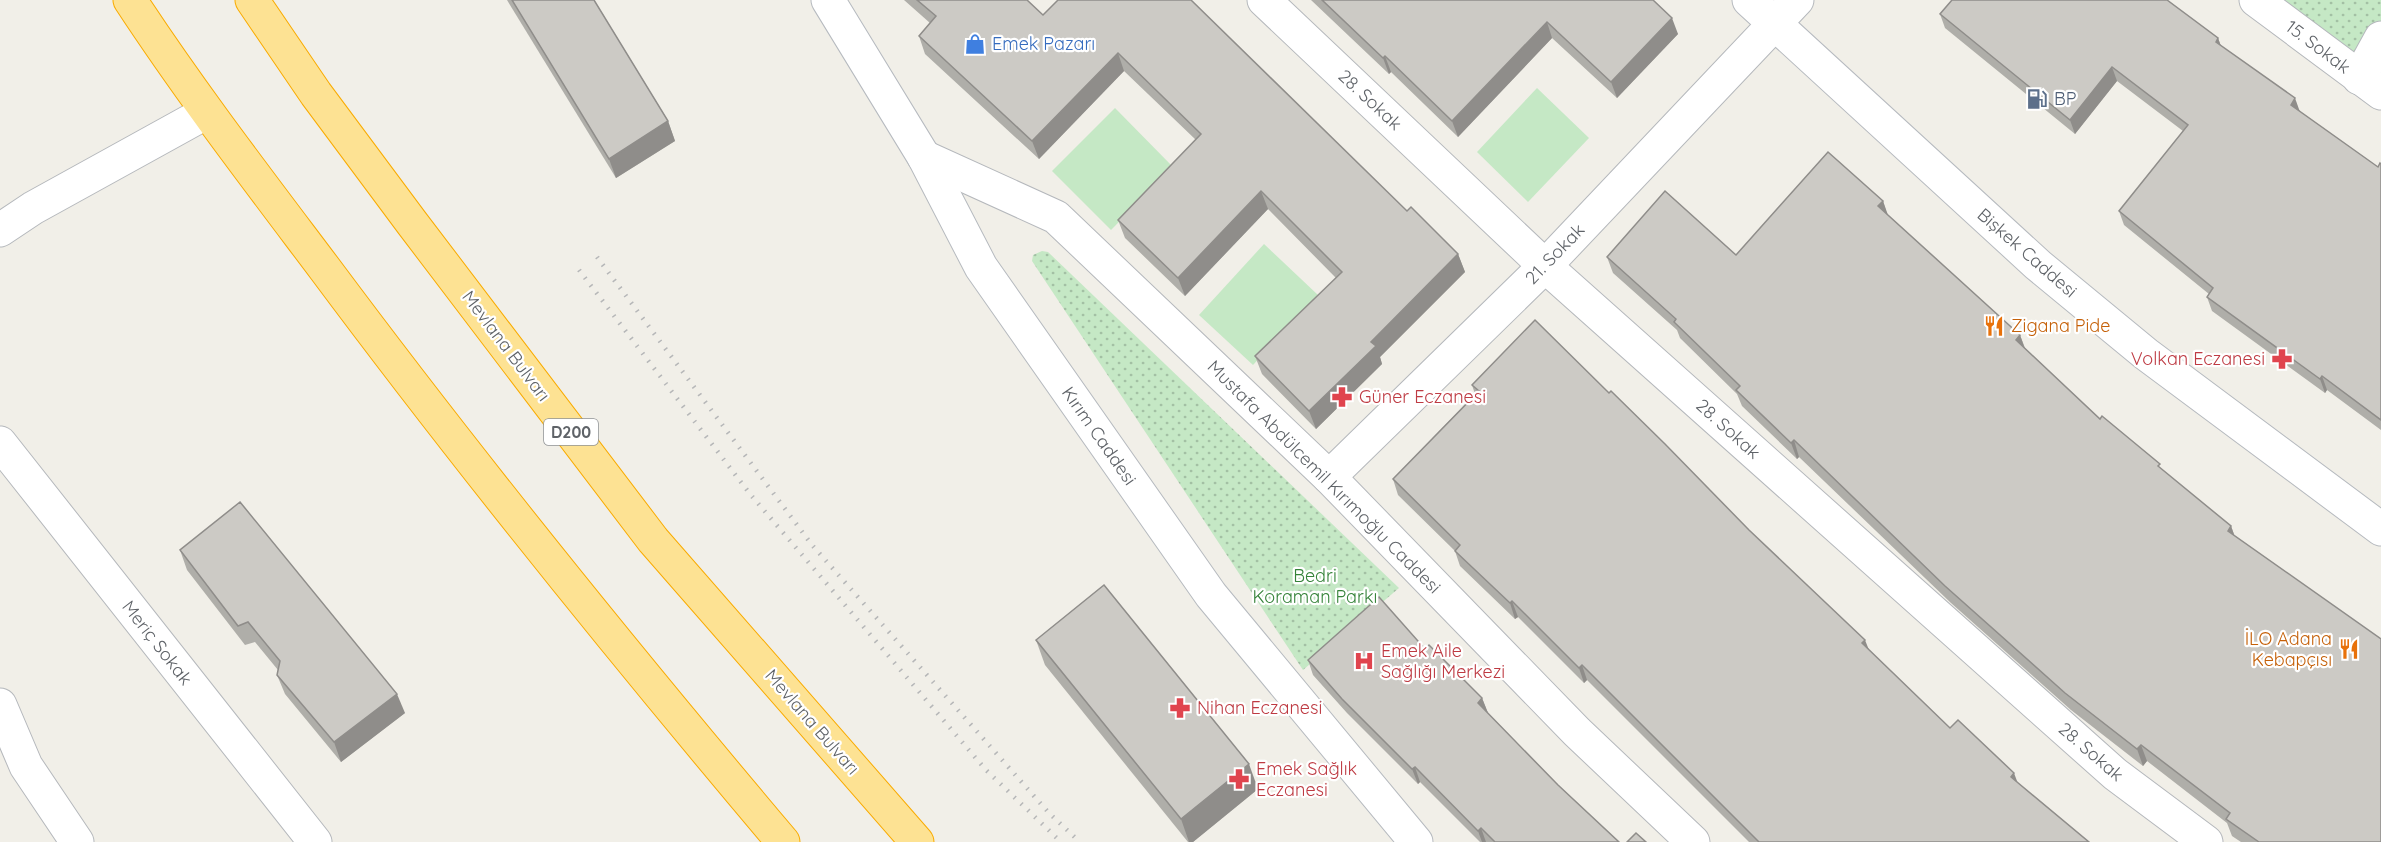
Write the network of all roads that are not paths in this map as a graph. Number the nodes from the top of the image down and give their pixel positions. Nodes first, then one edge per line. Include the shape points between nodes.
1 (130, 0) edge
2 (252, 0) edge
3 (828, 0) edge
4 (1264, 0) edge
5 (1749, 0) edge
6 (1797, 0) edge
7 (2256, 0) edge
8 (1775, 25) junction
9 (2381, 38) edge
10 (2370, 85) edge
11 (207, 111) junction
12 (924, 157) junction
13 (0, 231) edge
14 (1545, 266) junction
15 (0, 443) edge
16 (1329, 477) junction
17 (2381, 529) edge
18 (0, 705) edge
19 (13, 770) edge
20 (77, 842) edge
21 (315, 842) edge
22 (783, 842) edge
23 (917, 842) edge
24 (1416, 842) edge
25 (1693, 842) edge
26 (2206, 842) edge

1 - 11 highway
2 - 23 highway, Mevlana Bulvarı / D200 via 405,214 653,540
3 - 12 street, Kırım Caddesi
4 - 14 street, 28. Sokak
5 - 8 street, Bişkek Caddesi
6 - 8 street, 21. Sokak
7 - 10 street, 15. Sokak
8 - 14 street, 21. Sokak
8 - 17 street, Bişkek Caddesi via 2047,272 2146,354
9 - 10 street
11 - 13 street via 33,208
11 - 22 highway via 434,416 627,658
12 - 16 street, Mustafa Abdülcemil Kırımoğlu Caddesi via 1056,217
12 - 24 street, Kırım Caddesi via 981,267 1211,595
14 - 16 street, 21. Sokak
14 - 26 street, 28. Sokak via 2115,774
15 - 21 street, Meriç Sokak
16 - 25 street, Mustafa Abdülcemil Kırımoğlu Caddesi via 1577,732
18 - 19 street
19 - 20 street

